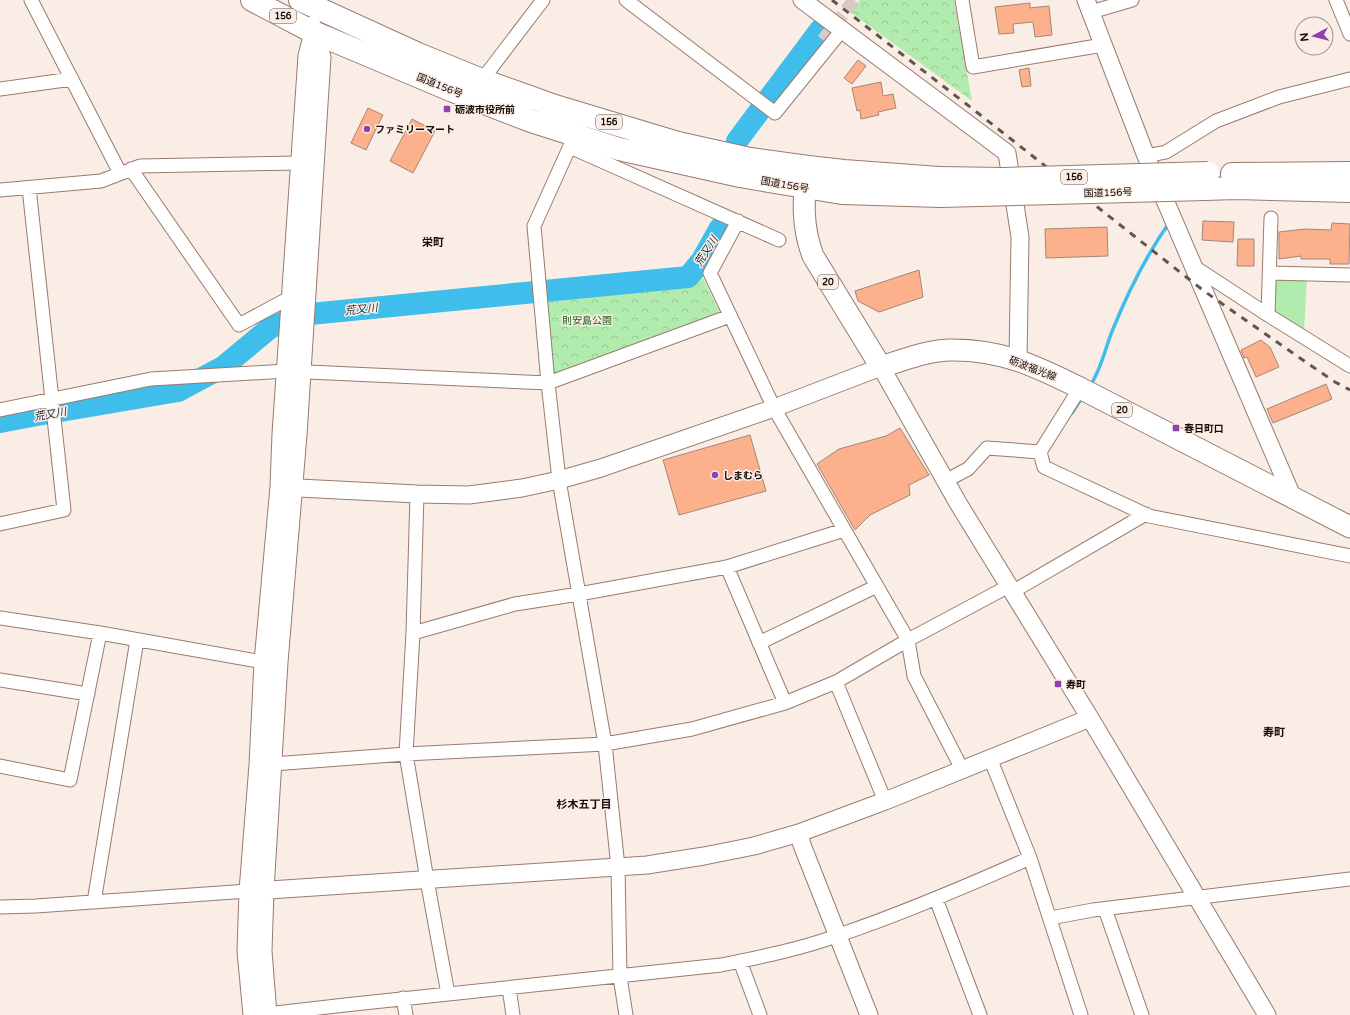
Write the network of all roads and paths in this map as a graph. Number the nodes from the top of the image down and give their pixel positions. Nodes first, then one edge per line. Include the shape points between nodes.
1 (31, 0) edge
2 (252, 0) edge
3 (543, 0) edge
4 (626, 0) edge
5 (802, 0) edge
6 (962, 0) edge
7 (1132, 0) edge
8 (1336, 0) edge
9 (306, 1) edge
10 (1088, 6) edge
11 (842, 30) junction
12 (313, 32) junction
13 (1350, 34) edge
14 (823, 40) tunnel mouth
15 (1103, 45) junction
16 (72, 79) junction
17 (1350, 79) edge
18 (482, 80) junction
19 (0, 88) edge
20 (768, 108) junction
21 (573, 141) junction
22 (1146, 156) junction
23 (300, 163) junction
24 (126, 171) junction
25 (1350, 174) edge
26 (806, 177) junction
27 (1207, 181) junction
28 (29, 188) junction
29 (0, 190) edge
30 (1350, 191) edge
31 (1271, 218) dead end
32 (738, 221) junction
33 (779, 240) dead end
34 (1193, 266) junction
35 (1270, 273) junction
36 (1350, 275) edge
37 (291, 297) junction
38 (1268, 315) junction
39 (730, 316) junction
40 (1018, 360) junction
41 (1350, 366) edge
42 (881, 367) junction
43 (294, 371) junction
44 (548, 383) junction
45 (1080, 388) junction
46 (52, 398) junction
47 (774, 408) junction
48 (0, 410) edge
49 (1040, 452) junction
50 (559, 480) junction
51 (945, 481) junction
52 (286, 488) junction
53 (417, 494) junction
54 (1292, 496) junction
55 (1146, 514) junction
56 (0, 524) edge
57 (1350, 526) edge
58 (844, 530) junction
59 (1350, 556) edge
60 (726, 567) junction
61 (877, 586) junction
62 (1010, 589) junction
63 (579, 594) junction
64 (0, 618) edge
65 (100, 633) junction
66 (412, 633) junction
67 (138, 640) junction
68 (908, 640) junction
69 (759, 643) junction
70 (263, 662) junction
71 (0, 680) edge
72 (836, 682) junction
73 (88, 694) junction
74 (785, 703) junction
75 (1090, 718) junction
76 (605, 744) junction
77 (406, 754) junction
78 (990, 758) junction
79 (273, 764) junction
80 (0, 766) edge
81 (962, 769) junction
82 (885, 801) junction
83 (799, 833) junction
84 (1030, 858) junction
85 (618, 867) junction
86 (1350, 879) edge
87 (427, 880) junction
88 (265, 890) junction
89 (248, 891) junction
90 (1197, 897) junction
91 (936, 899) junction
92 (94, 902) junction
93 (0, 907) edge
94 (1105, 908) junction
95 (1050, 918) junction
96 (838, 936) junction
97 (740, 961) junction
98 (620, 977) junction
99 (509, 988) junction
100 (448, 994) junction
101 (403, 998) junction
102 (261, 1015) edge
103 (406, 1015) edge
104 (513, 1015) edge
105 (626, 1015) edge
106 (760, 1015) edge
107 (869, 1015) edge
108 (980, 1015) edge
109 (1081, 1015) edge
110 (1142, 1015) edge
111 (1267, 1015) edge

1 - 16 street
2 - 12 highway, 国道156号 / 156
3 - 18 street
4 - 20 street
5 - 11 street
6 - 15 street via 973,67
7 - 10 street
8 - 13 street
9 - 12 street
9 - 18 highway, 国道156号 / 156 via 418,54
10 - 15 street
11 - 20 street via 775,113
11 - 40 street via 1007,153 1020,237
12 - 21 highway, 国道156号 / 156 via 531,121
12 - 23 street via 308,56
12 - 43 street via 322,57
14 - 20 street
15 - 22 street
16 - 19 street
16 - 24 street
17 - 22 street via 1265,102 1216,121 1166,152
18 - 26 highway, 国道156号 / 156 via 555,106 678,143 750,159
21 - 26 highway, 国道156号 / 156 via 740,176
21 - 32 street
21 - 44 street via 534,226
22 - 34 street
23 - 24 street via 140,166
23 - 37 street
24 - 28 street via 101,181
24 - 37 street via 239,326
25 - 27 highway, 国道156号 / 156
26 - 27 highway, 国道156号 / 156, bridge via 844,171 940,187 1003,178
26 - 42 main road, 20 via 804,213 807,240 813,256
27 - 30 highway, 国道156号 / 156 via 1236,188
28 - 29 street
28 - 46 street
31 - 35 street
32 - 33 street
32 - 39 street via 710,273
34 - 38 street
34 - 54 street
35 - 36 street
35 - 38 street
37 - 43 street
38 - 41 street
39 - 44 street
39 - 47 street
40 - 42 main road, 砺波福光線 / 20 via 984,352 948,350 914,356
40 - 45 main road, 砺波福光線 / 20
42 - 47 street
42 - 51 street
43 - 44 street
43 - 46 street via 151,379
43 - 52 street
44 - 50 street
45 - 49 street
45 - 54 main road, 砺波福光線 / 20
46 - 48 street
46 - 56 street via 64,510
47 - 50 street
47 - 58 street
49 - 51 street via 987,448 968,469
49 - 55 street via 1044,467
50 - 53 street via 469,495
50 - 63 street
51 - 62 street
52 - 53 street
52 - 70 street
52 - 79 street
53 - 66 street
54 - 57 main road, 砺波福光線 / 20
55 - 59 street
55 - 62 street
58 - 60 street
58 - 61 street
60 - 63 street
60 - 69 street
61 - 68 street
61 - 69 street
62 - 68 street
62 - 75 street
63 - 66 street via 515,604
63 - 76 street
64 - 65 street
65 - 67 street
65 - 73 street
66 - 77 street
67 - 70 street
67 - 92 street
68 - 72 street
68 - 81 street via 914,676
69 - 74 street
70 - 89 street
71 - 73 street
72 - 74 street
72 - 82 street
73 - 80 street via 70,780
74 - 76 street via 692,729
75 - 78 street
75 - 90 street
76 - 77 street
76 - 85 street
77 - 79 street
77 - 87 street
78 - 81 street
78 - 84 street
79 - 88 street
81 - 82 street
82 - 83 street
83 - 85 street via 754,846 704,856
83 - 96 street
84 - 91 street
84 - 95 street
85 - 87 street
85 - 98 street
86 - 90 street
87 - 88 street
87 - 100 street
88 - 89 street
88 - 102 street
89 - 92 street
89 - 102 street via 246,951
90 - 94 street
90 - 111 street
91 - 96 street
91 - 108 street
92 - 93 street
94 - 95 street
94 - 110 street
95 - 109 street
96 - 97 street via 772,955
96 - 107 street
97 - 98 street
97 - 106 street
98 - 99 street
98 - 105 street
99 - 100 street
99 - 104 street
100 - 101 street
101 - 102 street
101 - 103 street

